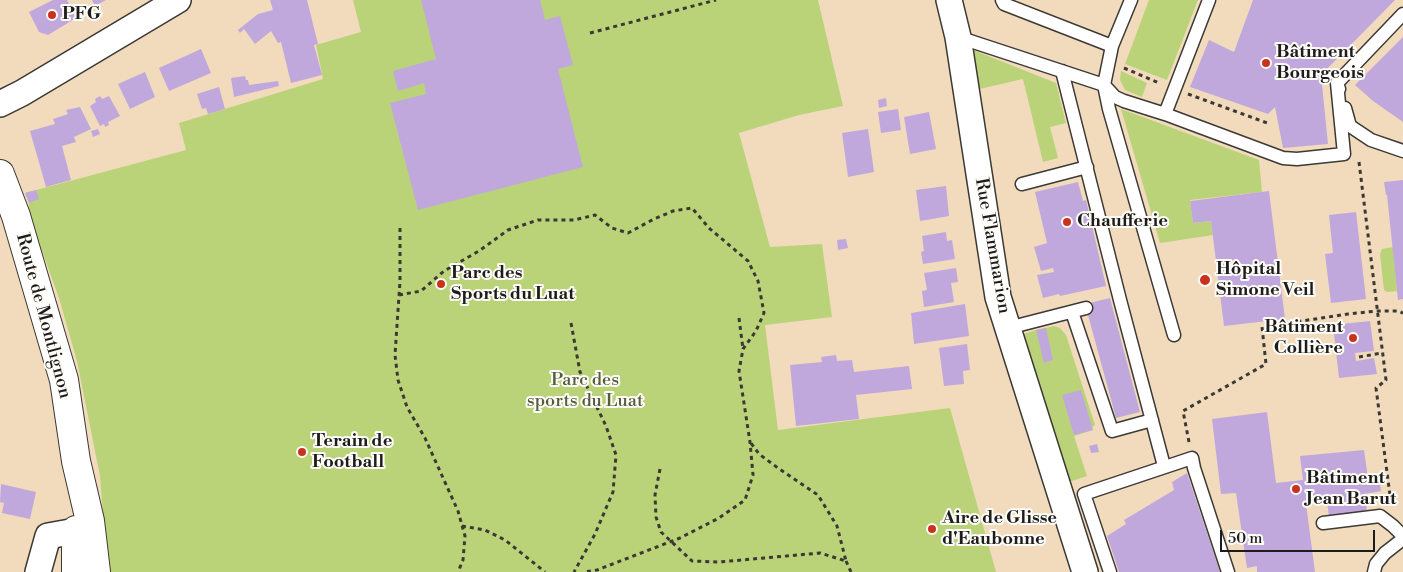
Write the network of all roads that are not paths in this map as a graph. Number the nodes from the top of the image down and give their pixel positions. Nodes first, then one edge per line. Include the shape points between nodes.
1 (178, 0) edge
2 (950, 0) edge
3 (1002, 0) edge
4 (1131, 0) edge
5 (1210, 0) edge
6 (1403, 14) edge
7 (958, 37) junction
8 (1112, 46) junction
9 (1062, 71) junction
10 (1337, 82) junction
11 (1104, 85) junction
12 (0, 104) edge
13 (1165, 114) junction
14 (1403, 151) edge
15 (1087, 167) junction
16 (0, 174) edge
17 (1022, 184) dead end
18 (1086, 308) dead end
19 (1072, 312) junction
20 (1008, 328) junction
21 (1174, 336) dead end
22 (1152, 420) junction
23 (76, 461) junction
24 (1164, 466) junction
25 (1323, 523) dead end
26 (76, 531) junction
27 (1403, 538) edge
28 (38, 572) edge
29 (76, 572) edge
30 (96, 572) edge
31 (1085, 572) edge
32 (1110, 572) edge
33 (1228, 572) edge
34 (1374, 572) edge

1 - 12 street
2 - 7 street, Rue Flammarion
3 - 8 lane via 1004,4
4 - 8 lane
5 - 13 lane
6 - 10 lane
7 - 9 lane
7 - 20 street, Rue Flammarion via 998,297
8 - 11 lane
9 - 11 lane
9 - 15 lane
10 - 13 lane via 1344,154 1283,158
10 - 14 lane via 1350,126 1371,140
11 - 13 lane via 1124,101
11 - 21 lane
15 - 17 lane
15 - 22 lane via 1115,301
16 - 23 main road, Route de Montlignon via 16,216 64,380
18 - 19 lane
19 - 20 lane
19 - 22 lane via 1112,431
20 - 31 street, Rue Flammarion
22 - 24 lane
23 - 26 main road, Route de Montlignon
23 - 30 main road, Route de Montlignon via 90,521
24 - 32 lane via 1084,494
24 - 33 lane via 1192,458
25 - 27 lane via 1380,516
26 - 28 street via 48,536
26 - 29 main road, Route de Montlignon
27 - 34 lane via 1385,553

